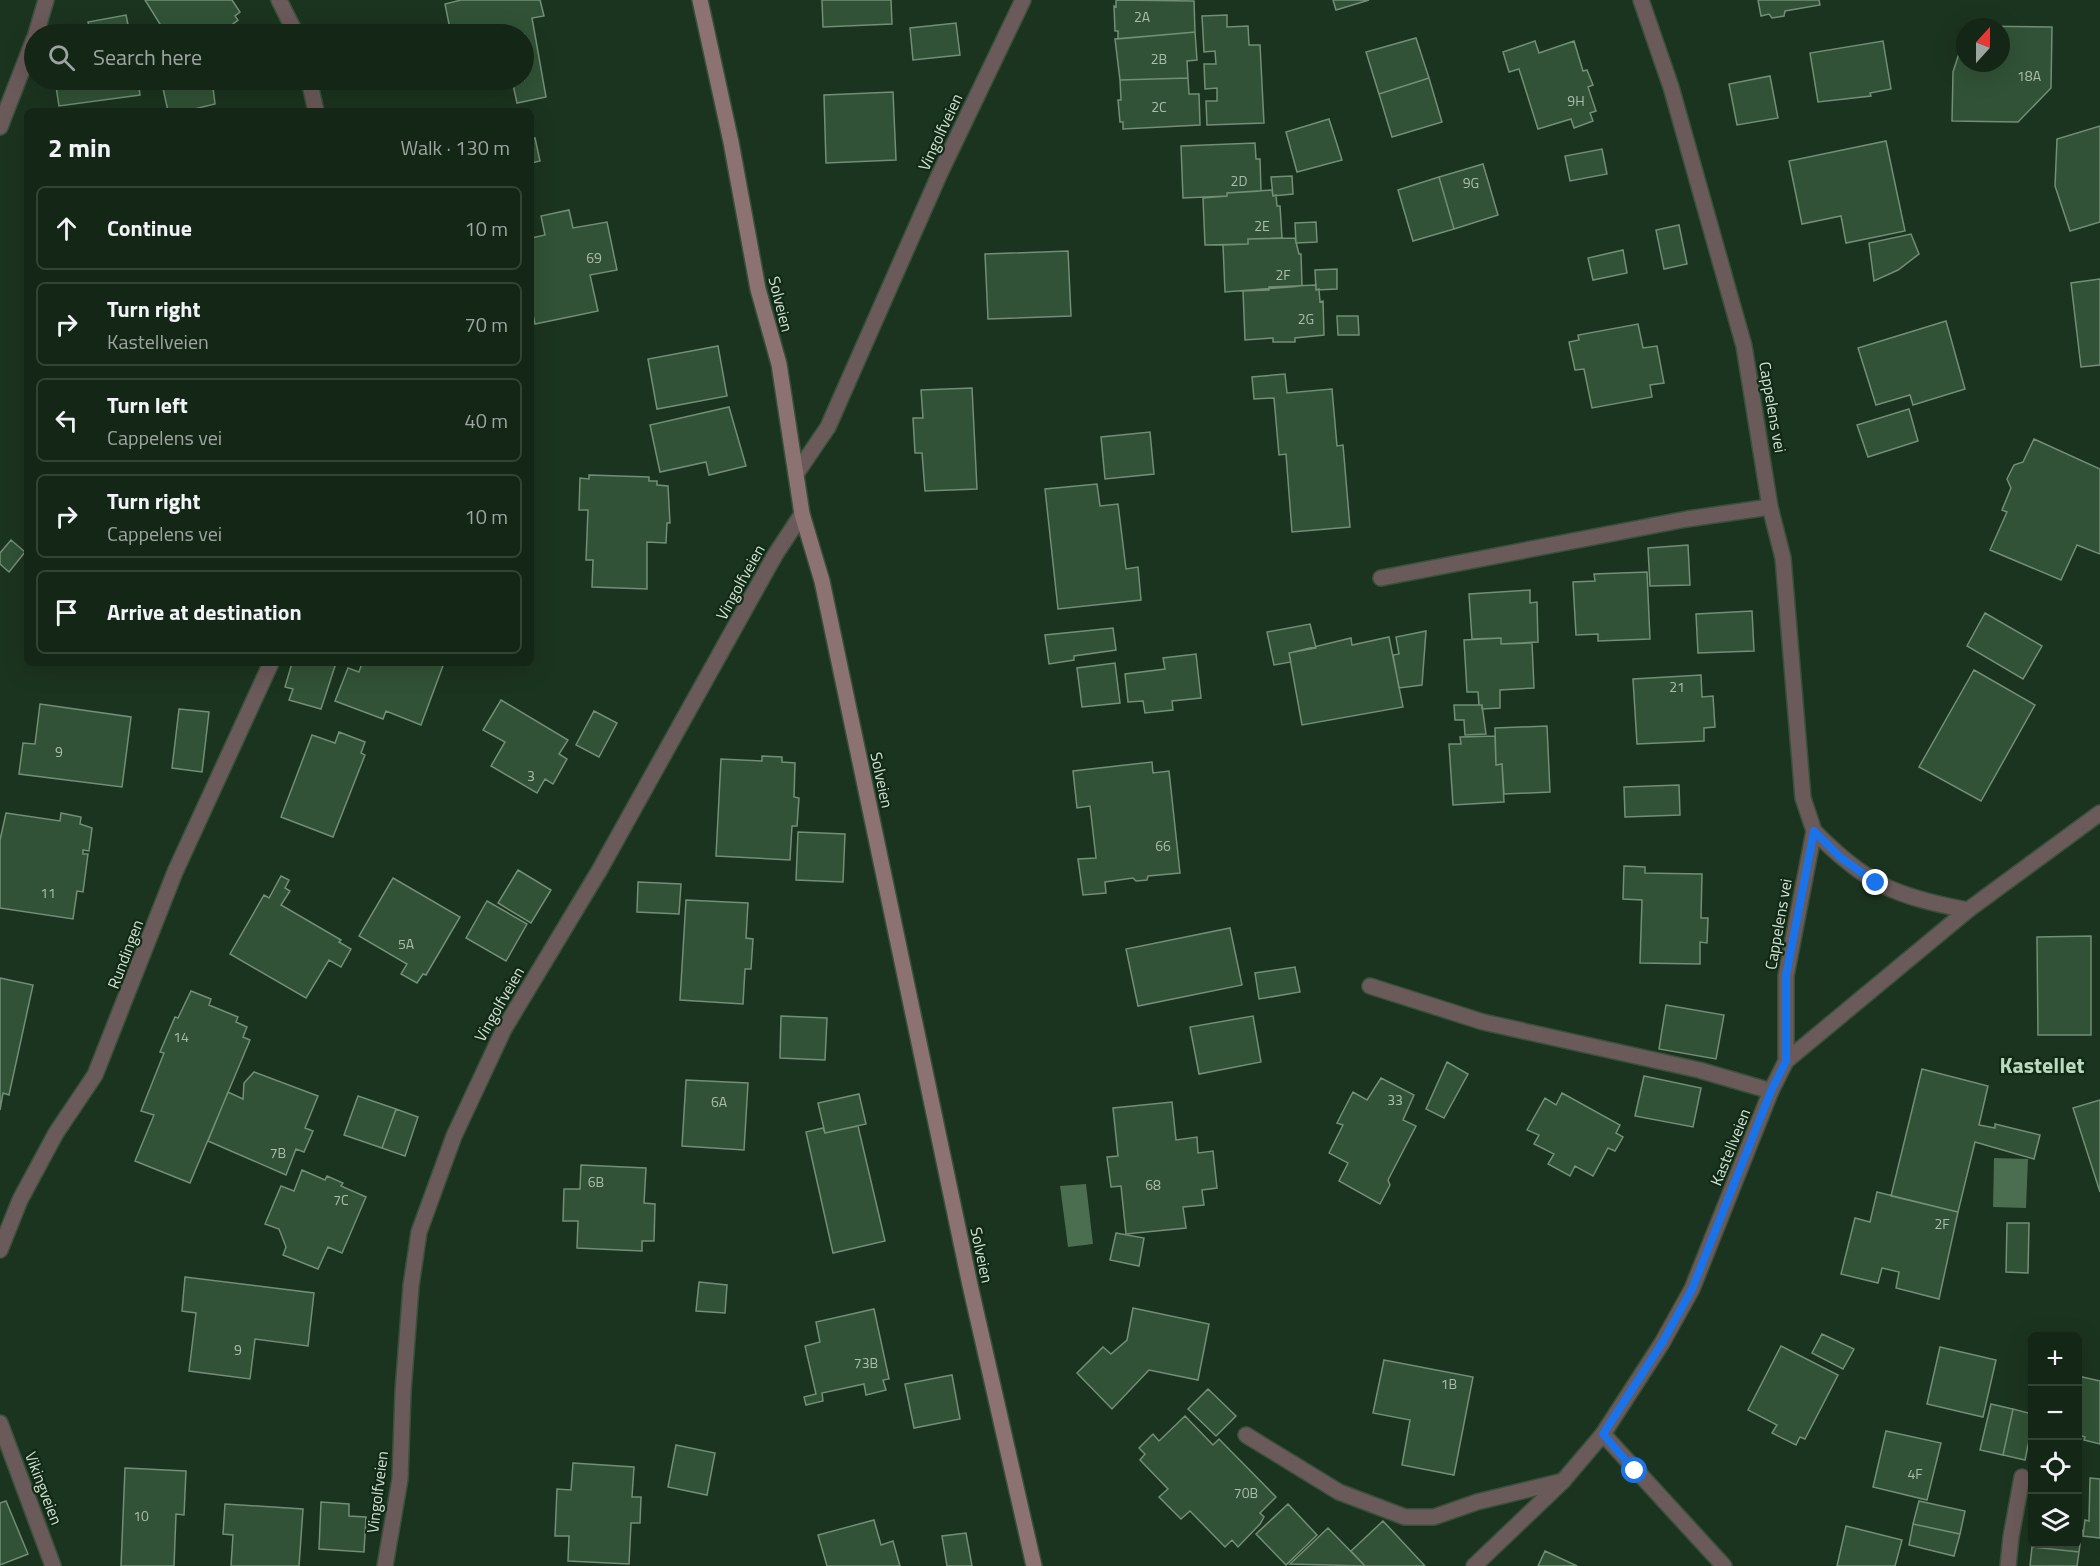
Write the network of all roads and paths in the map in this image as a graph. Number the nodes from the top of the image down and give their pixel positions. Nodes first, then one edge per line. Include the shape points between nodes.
1 (46, 0) edge
2 (279, 0) edge
3 (700, 0) edge
4 (1023, 0) edge
5 (1641, 0) edge
6 (39, 24) edge
7 (291, 24) edge
8 (24, 65) edge
9 (311, 90) edge
10 (315, 108) edge
11 (0, 127) edge
12 (796, 474) junction
13 (1770, 507) junction
14 (802, 514) junction
15 (1381, 578) dead end
16 (270, 666) edge
17 (2100, 813) edge
18 (1814, 831) junction
19 (1968, 910) junction
20 (1370, 986) dead end
21 (1786, 1061) junction
22 (1771, 1091) junction
23 (0, 1250) edge
24 (0, 1423) edge
25 (1603, 1434) junction
26 (1246, 1435) dead end
27 (2022, 1477) dead end
28 (1563, 1481) junction
29 (53, 1566) edge
30 (385, 1566) edge
31 (1034, 1566) edge
32 (1474, 1566) edge
33 (1724, 1566) edge
34 (2008, 1566) edge

1 - 6 street
2 - 7 street
3 - 12 street, Solveien via 758,289 778,364
4 - 12 street, Vingolfveien via 940,173 828,427
5 - 13 street, Cappelens vei via 1671,87 1744,346
8 - 11 street
9 - 10 street
12 - 14 street, Solveien
13 - 15 street via 1687,519
13 - 18 street, Cappelens vei via 1783,558 1803,798
14 - 30 street, Vingolfveien via 775,555 599,871 504,1029 454,1136 419,1232 411,1286 400,1479
14 - 31 street, Solveien via 822,581 970,1285
16 - 23 street, Rundingen via 175,872 95,1074 56,1133 20,1200
17 - 19 street, Kastellveien
18 - 19 street, Cappelens vei via 1840,857 1876,883 1917,901
18 - 21 street, Cappelens vei via 1786,976
19 - 21 street, Kastellveien
20 - 22 street via 1484,1022 1699,1070
21 - 22 street, Kastellveien
22 - 25 street, Kastellveien via 1692,1289
24 - 29 street, Vikingveien
25 - 28 street, Kastellveien
25 - 33 street
26 - 28 street via 1339,1492 1405,1517 1434,1517
27 - 34 street
28 - 32 street, Kastellveien

